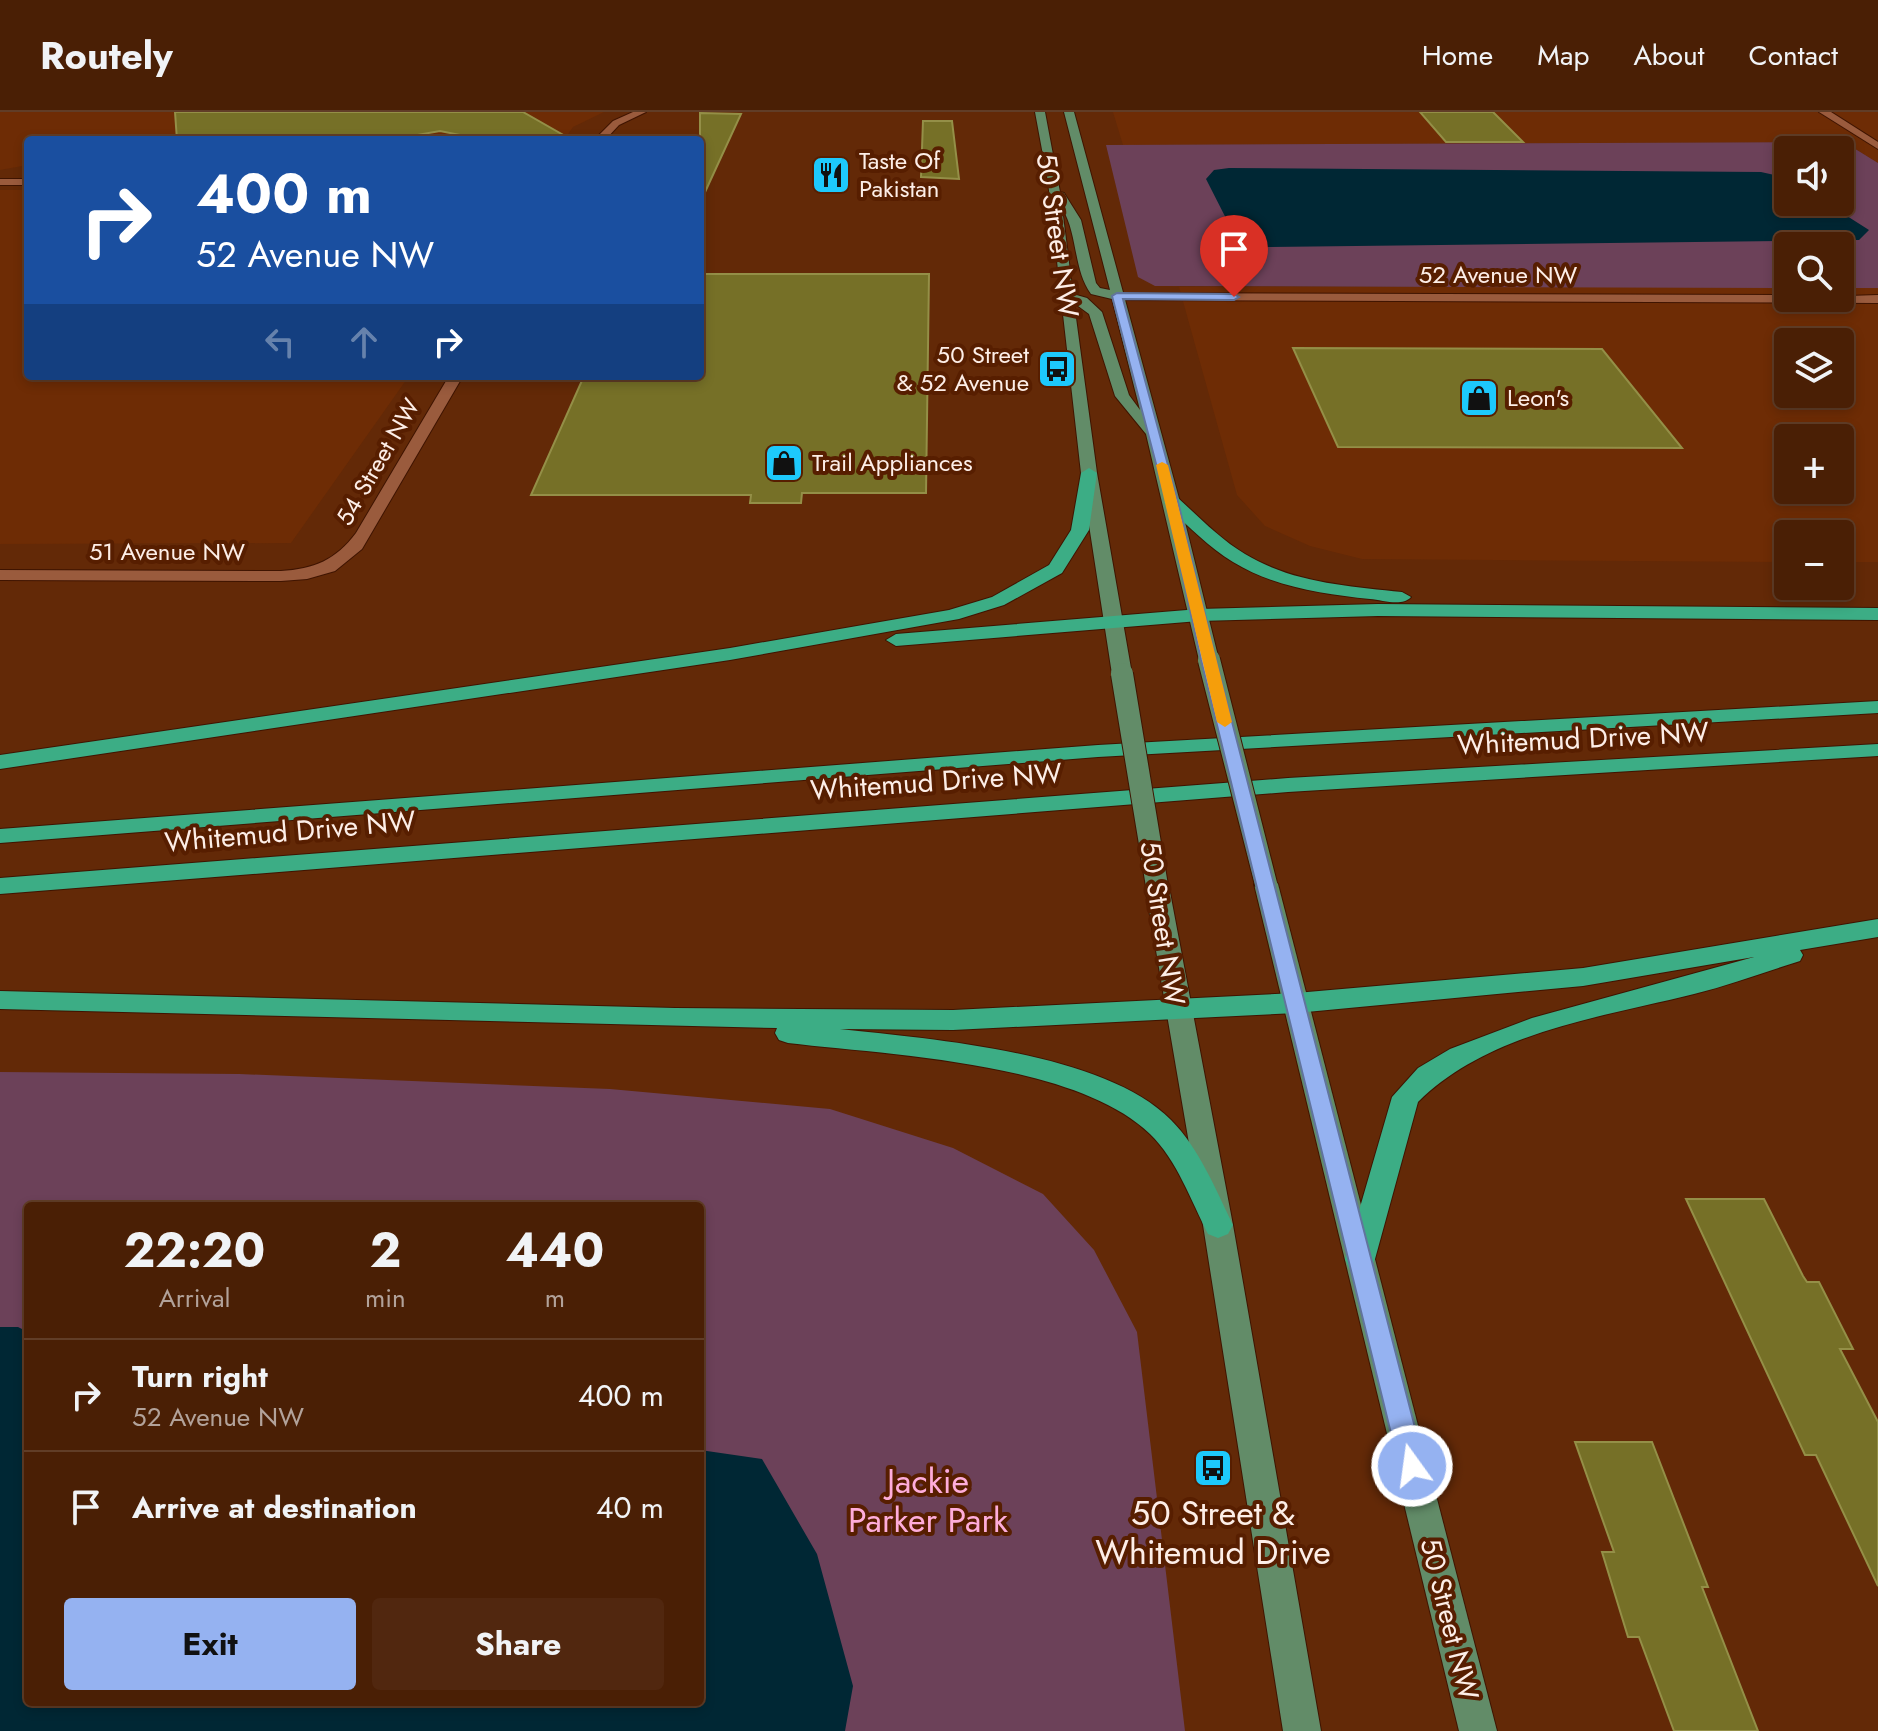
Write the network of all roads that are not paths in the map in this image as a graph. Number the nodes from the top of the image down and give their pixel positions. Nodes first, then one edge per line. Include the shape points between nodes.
1 (641, 112) edge
2 (1040, 112) edge
3 (1069, 112) edge
4 (1824, 112) edge
5 (603, 136) edge
6 (1878, 146) edge
7 (0, 182) edge
8 (24, 182) edge
9 (1053, 182) junction
10 (1117, 296) junction
11 (1068, 297) junction
12 (1878, 299) edge
13 (454, 380) edge
14 (1155, 438) junction
15 (1089, 473) junction
16 (1172, 502) junction
17 (333, 565) joint
18 (0, 575) edge
19 (1511, 610) junction
20 (1878, 614) edge
21 (1199, 615) junction
22 (1116, 621) junction
23 (730, 654) junction
24 (1878, 707) edge
25 (1878, 750) edge
26 (0, 762) edge
27 (0, 836) edge
28 (0, 886) edge
29 (1876, 928) edge
30 (0, 1000) edge
31 (1296, 1003) junction
32 (1178, 1010) junction
33 (675, 1018) junction
34 (1218, 1225) junction
35 (1360, 1259) junction
36 (1302, 1731) edge
37 (1478, 1731) edge

1 - 5 street via 616,123
2 - 9 main road, 50 Street NW
3 - 10 main road, 50 Street NW
4 - 6 street
7 - 8 street
9 - 10 main road via 1075,220 1090,283 1096,291
9 - 11 main road, 50 Street NW
10 - 12 street, 52 Avenue NW
10 - 14 main road, 50 Street NW
11 - 14 main road via 1095,312 1122,396
11 - 15 main road, 50 Street NW
13 - 17 street, 54 Street NW via 364,534 349,555
14 - 16 main road, 50 Street NW
15 - 22 main road, 50 Street NW
15 - 23 highway via 1080,530 1056,569 1035,583 952,615
16 - 19 highway via 1241,559 1280,576 1324,587
16 - 21 main road, 50 Street NW
17 - 18 street, 51 Avenue NW via 281,576
19 - 20 highway
19 - 21 highway
21 - 22 highway
21 - 31 main road, 50 Street NW, bridge
22 - 23 highway
22 - 32 main road, 50 Street NW, bridge
23 - 26 highway
24 - 27 highway, Whitemud Drive NW via 1098,751
25 - 28 highway, Whitemud Drive NW via 1101,798
29 - 31 highway via 1583,977
29 - 35 highway via 1702,983 1542,1024 1417,1081 1406,1097
30 - 33 highway
31 - 32 highway
31 - 35 main road, 50 Street NW
32 - 33 highway via 953,1020
32 - 34 main road, 50 Street NW
33 - 34 highway via 956,1053 1094,1087 1126,1100 1161,1126
34 - 36 main road, 50 Street NW
35 - 37 main road, 50 Street NW

